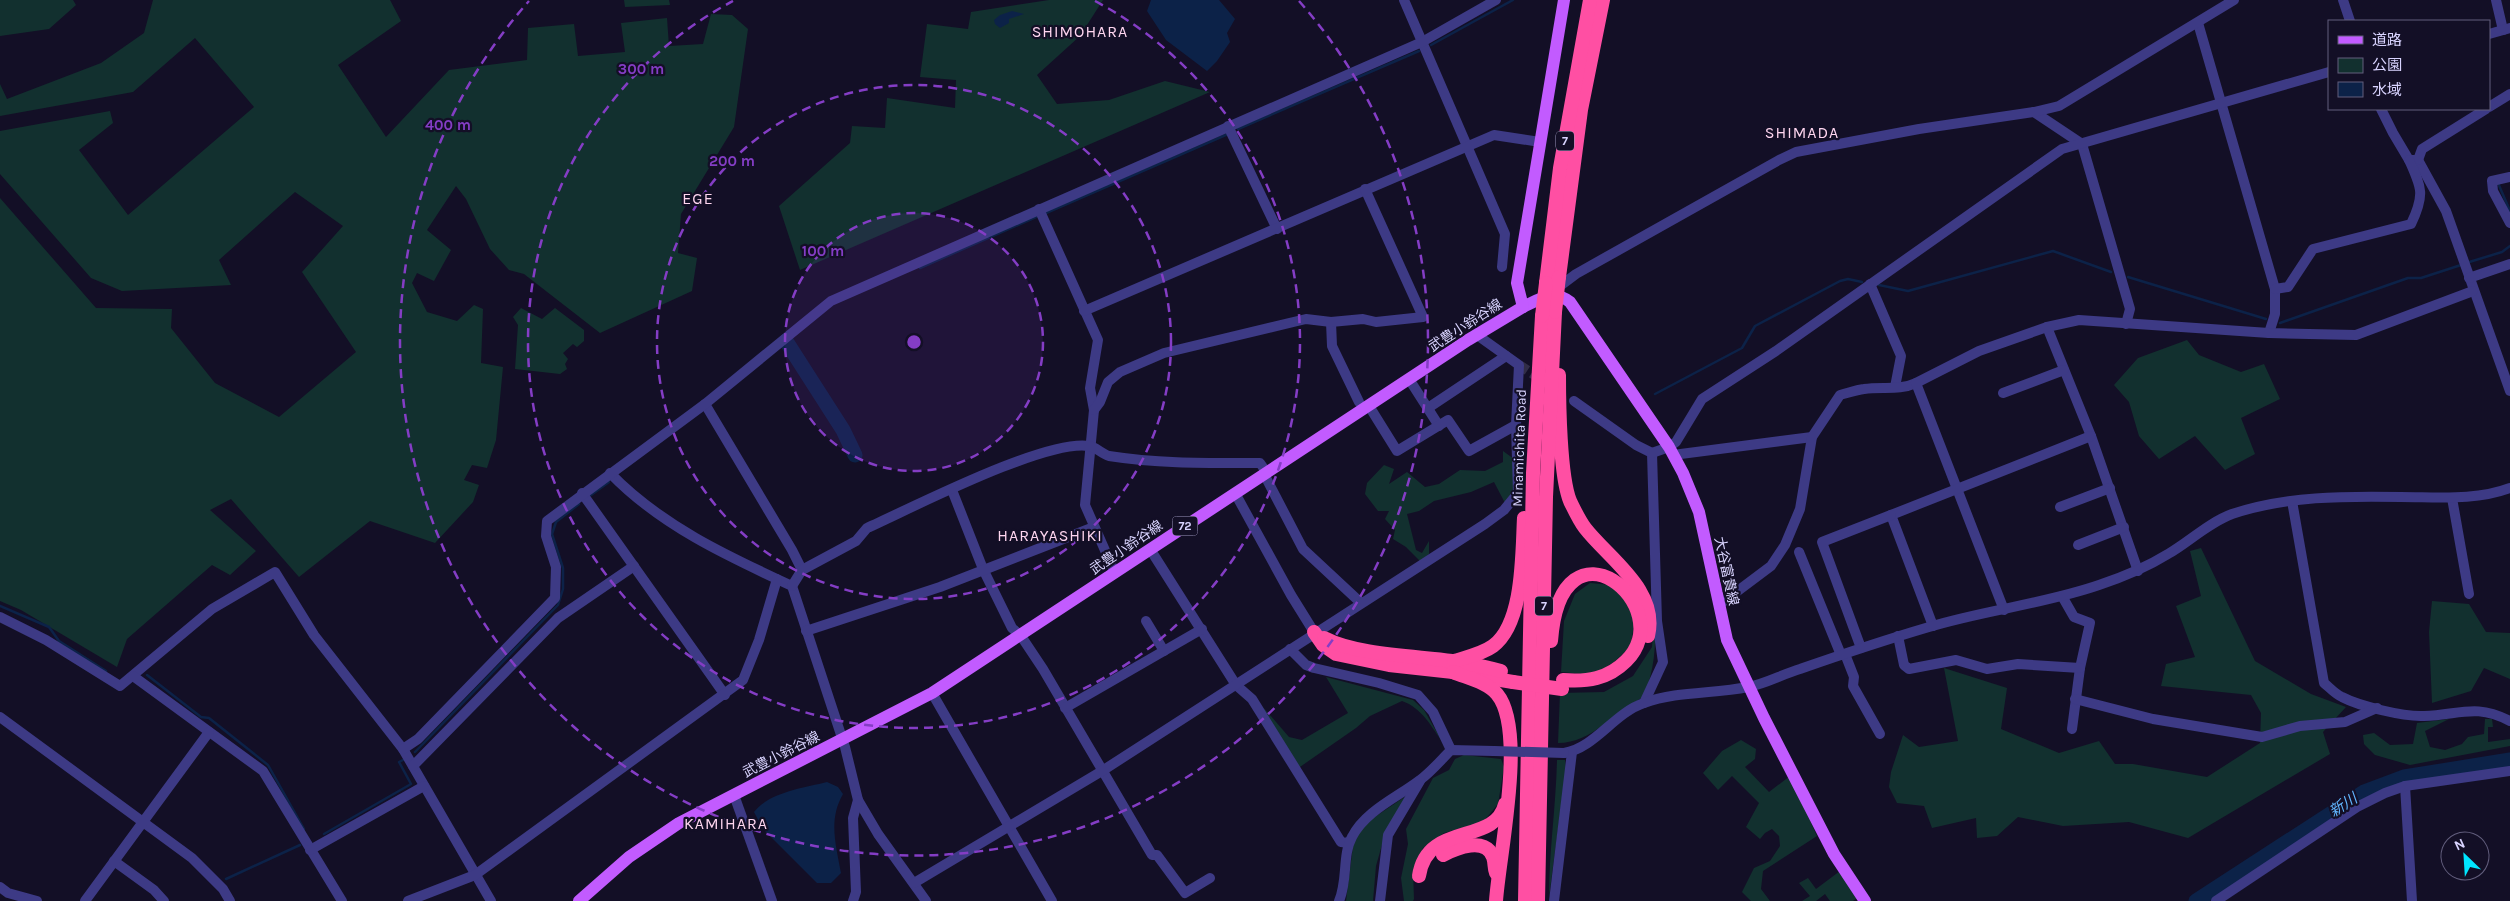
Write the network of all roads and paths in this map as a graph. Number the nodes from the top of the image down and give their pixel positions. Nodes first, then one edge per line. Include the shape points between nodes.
1 (1404, 0) edge
2 (1496, 0) edge
3 (1564, 0) edge
4 (1590, 0) edge
5 (1603, 0) edge
6 (2234, 0) edge
7 (2343, 0) edge
8 (2496, 0) edge
9 (2350, 20) edge
10 (2198, 23) junction
11 (2507, 29) edge
12 (2490, 34) edge
13 (1422, 42) junction
14 (2328, 72) edge
15 (2510, 94) edge
16 (2221, 102) junction
17 (2490, 106) edge
18 (2382, 110) edge
19 (2484, 110) edge
20 (2034, 112) junction
21 (1228, 126) junction
22 (1540, 142) junction
23 (2082, 144) junction
24 (1467, 146) junction
25 (2414, 160) junction
26 (2510, 177) edge
27 (1365, 189) junction
28 (1039, 210) junction
29 (2510, 223) edge
30 (1276, 229) junction
31 (2510, 264) edge
32 (1502, 267) dead end
33 (2468, 278) junction
34 (1870, 284) junction
35 (1548, 289) junction
36 (2275, 289) junction
37 (2474, 291) junction
38 (1523, 307) junction
39 (1084, 311) junction
40 (1551, 316) junction
41 (1331, 322) junction
42 (2126, 324) junction
43 (2047, 327) junction
44 (2269, 334) junction
45 (1478, 335) junction
46 (1506, 356) junction
47 (1539, 360) junction
48 (2064, 370) junction
49 (1409, 379) junction
50 (1916, 383) junction
51 (1895, 387) junction
52 (2510, 391) edge
53 (2003, 393) dead end
54 (1574, 401) dead end
55 (705, 404) junction
56 (1364, 404) junction
57 (1428, 408) junction
58 (1094, 410) junction
59 (1516, 425) junction
60 (1439, 426) junction
61 (2091, 436) junction
62 (1812, 437) junction
63 (1090, 446) junction
64 (1671, 451) junction
65 (1652, 453) junction
66 (610, 473) junction
67 (1265, 474) junction
68 (2110, 488) junction
69 (2510, 488) edge
70 (1956, 489) junction
71 (952, 490) junction
72 (582, 493) junction
73 (1235, 493) junction
74 (2452, 498) junction
75 (2292, 501) junction
76 (2060, 506) dead end
77 (1890, 515) junction
78 (1094, 527) junction
79 (2124, 527) junction
80 (2078, 545) dead end
81 (1150, 549) junction
82 (1798, 552) dead end
83 (634, 566) junction
84 (983, 569) junction
85 (802, 570) junction
86 (2138, 571) junction
87 (1115, 573) junction
88 (777, 579) junction
89 (792, 586) junction
90 (2469, 594) dead end
91 (2062, 596) junction
92 (1362, 603) junction
93 (1719, 605) junction
94 (2004, 610) junction
95 (0, 617) edge
96 (1146, 621) dead end
97 (1933, 626) junction
98 (1202, 629) junction
99 (806, 631) junction
100 (1314, 632) junction
101 (1021, 636) junction
102 (1898, 636) junction
103 (1861, 648) junction
104 (1164, 650) junction
105 (1290, 650) junction
106 (1843, 654) junction
107 (1453, 667) junction
108 (2080, 668) junction
109 (133, 676) junction
110 (1236, 684) junction
111 (1563, 685) junction
112 (1749, 687) junction
113 (932, 693) junction
114 (725, 695) junction
115 (2075, 699) junction
116 (1644, 703) junction
117 (1065, 708) junction
118 (2377, 708) junction
119 (0, 717) edge
120 (2510, 721) edge
121 (2072, 729) dead end
122 (209, 732) junction
123 (1880, 734) dead end
124 (841, 740) junction
125 (403, 749) junction
126 (1451, 750) junction
127 (1568, 753) junction
128 (413, 766) junction
129 (2510, 771) edge
130 (1102, 772) junction
131 (1420, 780) junction
132 (424, 786) junction
133 (2405, 786) junction
134 (1510, 794) junction
135 (734, 795) junction
136 (858, 800) junction
137 (142, 823) junction
138 (1009, 827) junction
139 (1540, 832) junction
140 (1349, 843) junction
141 (1527, 844) junction
142 (310, 850) junction
143 (1444, 855) dead end
144 (114, 861) junction
145 (475, 875) junction
146 (1420, 876) dead end
147 (1210, 878) dead end
148 (1498, 878) junction
149 (914, 883) junction
150 (0, 887) edge
151 (37, 901) edge
152 (85, 901) edge
153 (164, 901) edge
154 (230, 901) edge
155 (342, 901) edge
156 (408, 901) edge
157 (491, 901) edge
158 (579, 901) edge
159 (772, 901) edge
160 (853, 901) edge
161 (926, 901) edge
162 (1052, 901) edge
163 (1339, 901) edge
164 (1380, 901) edge
165 (1496, 901) edge
166 (1519, 901) edge
167 (1525, 901) edge
168 (1538, 901) edge
169 (1554, 901) edge
170 (1865, 901) edge
171 (2216, 901) edge
172 (2412, 901) edge

1 - 13 street
2 - 13 street
3 - 22 main road, 武豊小鈴谷線
4 - 35 highway, Minamichita Road / 7 via 1560,168
5 - 40 highway, Minamichita Road / 7, bridge via 1581,110
6 - 10 street
7 - 9 street
8 - 11 street
10 - 16 street
10 - 20 street via 2059,106
11 - 12 street
13 - 21 street
13 - 24 street
14 - 16 street
15 - 17 street
16 - 23 street
16 - 36 street
18 - 25 street via 2393,133
19 - 25 street via 2422,149
20 - 23 street
20 - 35 street via 1796,152
21 - 28 street
21 - 30 street
22 - 24 street via 1494,135
22 - 38 main road, 武豊小鈴谷線 via 1518,283
23 - 34 street via 2062,149
23 - 42 street via 2130,309
24 - 27 street
24 - 32 street via 1505,234
25 - 33 street via 2446,210
25 - 36 street via 2422,188 2420,205 2411,224 2313,249 2288,287
26 - 29 street via 2492,181 2493,191
27 - 30 street
27 - 41 street via 1423,318
28 - 39 street
28 - 55 street via 831,301
30 - 39 street
31 - 33 street
33 - 37 street
34 - 51 street via 1901,356
34 - 64 street via 1702,399
35 - 38 main road
35 - 40 highway, Minamichita Road / 7, bridge
35 - 64 main road, 大谷富貴線 via 1570,302
36 - 44 street via 2275,314
37 - 44 street via 2356,335
37 - 52 street
38 - 45 main road, 武豊小鈴谷線 / 72
39 - 58 street via 1098,340 1090,388
40 - 47 highway, Minamichita Road / 7
40 - 111 highway via 1560,327 1564,478 1570,499 1584,526 1630,576 1645,601 1649,618 1644,649 1625,675 1583,690
40 - 139 highway, Minamichita Road / 7
41 - 56 street via 1332,346
41 - 58 street via 1306,319 1164,353 1120,372 1108,382
42 - 43 street via 2078,320
42 - 44 street
43 - 48 street
43 - 50 street via 1979,351
45 - 46 street
45 - 49 main road, 武豊小鈴谷線 / 72
46 - 57 street
46 - 59 street via 1519,365
47 - 107 highway via 1532,382 1520,578 1515,607 1507,628 1494,646
47 - 141 highway, Minamichita Road / 7 via 1533,473
48 - 53 street
48 - 61 street
49 - 56 main road, 武豊小鈴谷線 / 72
49 - 57 street
50 - 51 street via 1903,389
50 - 70 street
51 - 62 street via 1840,395
54 - 65 street
55 - 66 street
55 - 85 street
56 - 60 street via 1397,452
56 - 67 main road, 武豊小鈴谷線 / 72
57 - 60 street
58 - 63 street
59 - 60 street via 1469,451 1448,420
59 - 92 street via 1518,493 1504,510
61 - 68 street
61 - 70 street
62 - 64 street
62 - 93 street via 1800,509 1785,545 1771,566
63 - 67 street via 1106,455 1168,464 1260,463
63 - 71 street via 1055,448
63 - 78 street via 1085,505
64 - 65 street
64 - 93 main road, 大谷富貴線 via 1699,512
65 - 116 street via 1657,621 1663,662
66 - 72 street
66 - 88 street via 626,490 693,538
67 - 73 main road, 武豊小鈴谷線 / 72
67 - 92 street via 1303,549
68 - 76 street
68 - 79 street
69 - 74 street via 2497,493
70 - 77 street
70 - 94 street
71 - 84 street
71 - 85 street via 866,528 856,541
72 - 83 street
72 - 125 street via 548,521 546,536 556,567 555,598 418,739
73 - 81 main road, 武豊小鈴谷線 / 72
73 - 100 street via 1290,595
74 - 75 street via 2349,496
74 - 90 street
75 - 86 street via 2230,515
75 - 118 street via 2324,683 2339,696
77 - 97 street
77 - 103 street via 1822,542
78 - 84 street
78 - 87 street
79 - 80 street
79 - 86 street
81 - 87 main road, 武豊小鈴谷線 / 72
81 - 98 street
82 - 106 street
83 - 114 street
83 - 128 street via 558,618
84 - 99 street via 931,590
84 - 101 street via 1012,628
85 - 89 street
86 - 91 street
87 - 101 main road, 武豊小鈴谷線 / 72
88 - 89 street
88 - 114 street via 743,680
89 - 99 street
91 - 94 street
91 - 108 street via 2074,617 2090,623
92 - 100 street
93 - 112 main road, 大谷富貴線 via 1727,640
94 - 97 street
95 - 109 street via 46,640 120,686
96 - 104 street
97 - 102 street
98 - 104 street
98 - 110 street
99 - 124 street
100 - 105 street
100 - 107 highway via 1334,643
101 - 113 main road, 武豊小鈴谷線 / 72
101 - 117 street
102 - 103 street
102 - 108 street via 1904,665 1909,669 1956,660 1987,669 2018,664
103 - 106 street
104 - 117 street
105 - 110 street
105 - 126 street via 1306,666 1418,695 1433,712
106 - 112 street
106 - 123 street via 1854,677 1853,686
107 - 111 highway, bridge
107 - 134 highway via 1489,686 1498,695 1507,714
108 - 115 street
109 - 122 street
109 - 125 street via 212,609 274,572 314,635
110 - 130 street
110 - 140 street via 1252,699 1341,842
111 - 139 highway via 1601,678 1619,669 1632,656 1639,639 1640,623 1628,594 1615,580 1601,575 1585,576 1568,586 1557,605 1551,640 1546,820
112 - 116 street via 1694,692
112 - 170 main road, 大谷富貴線 via 1834,854
113 - 124 main road, 武豊小鈴谷線 / 72
113 - 138 street
114 - 145 street
115 - 118 street via 2153,719 2262,737 2300,726 2345,722
115 - 121 street
116 - 127 street
117 - 130 street
118 - 120 street via 2422,717 2482,710
119 - 137 street
122 - 137 street
122 - 142 street via 263,771
124 - 135 main road, 武豊小鈴谷線 / 72
124 - 136 street
125 - 128 street
126 - 127 street, bridge
126 - 131 street
127 - 169 street
128 - 132 street
129 - 133 street
130 - 138 street
130 - 147 street via 1152,855 1157,855 1185,893
131 - 140 street via 1360,824
131 - 164 street via 1388,835
132 - 142 street
132 - 145 street
133 - 171 street via 2357,808
133 - 172 street
134 - 146 highway via 1498,818 1488,826 1434,847 1424,858
134 - 148 highway
135 - 158 main road, 武豊小鈴谷線 / 72 via 679,823 629,857
135 - 159 street
136 - 149 street
136 - 160 street via 853,818 856,892
137 - 144 street
137 - 154 street via 192,858 223,889
138 - 149 street
138 - 162 street
139 - 168 highway, Minamichita Road / 7
140 - 163 street
141 - 166 highway via 1520,853
141 - 167 highway, Minamichita Road / 7
142 - 155 street
143 - 148 highway via 1466,845 1482,847 1493,857
144 - 152 street
144 - 153 street
145 - 156 street
145 - 157 street
148 - 165 highway
149 - 161 street
150 - 151 street via 8,893

